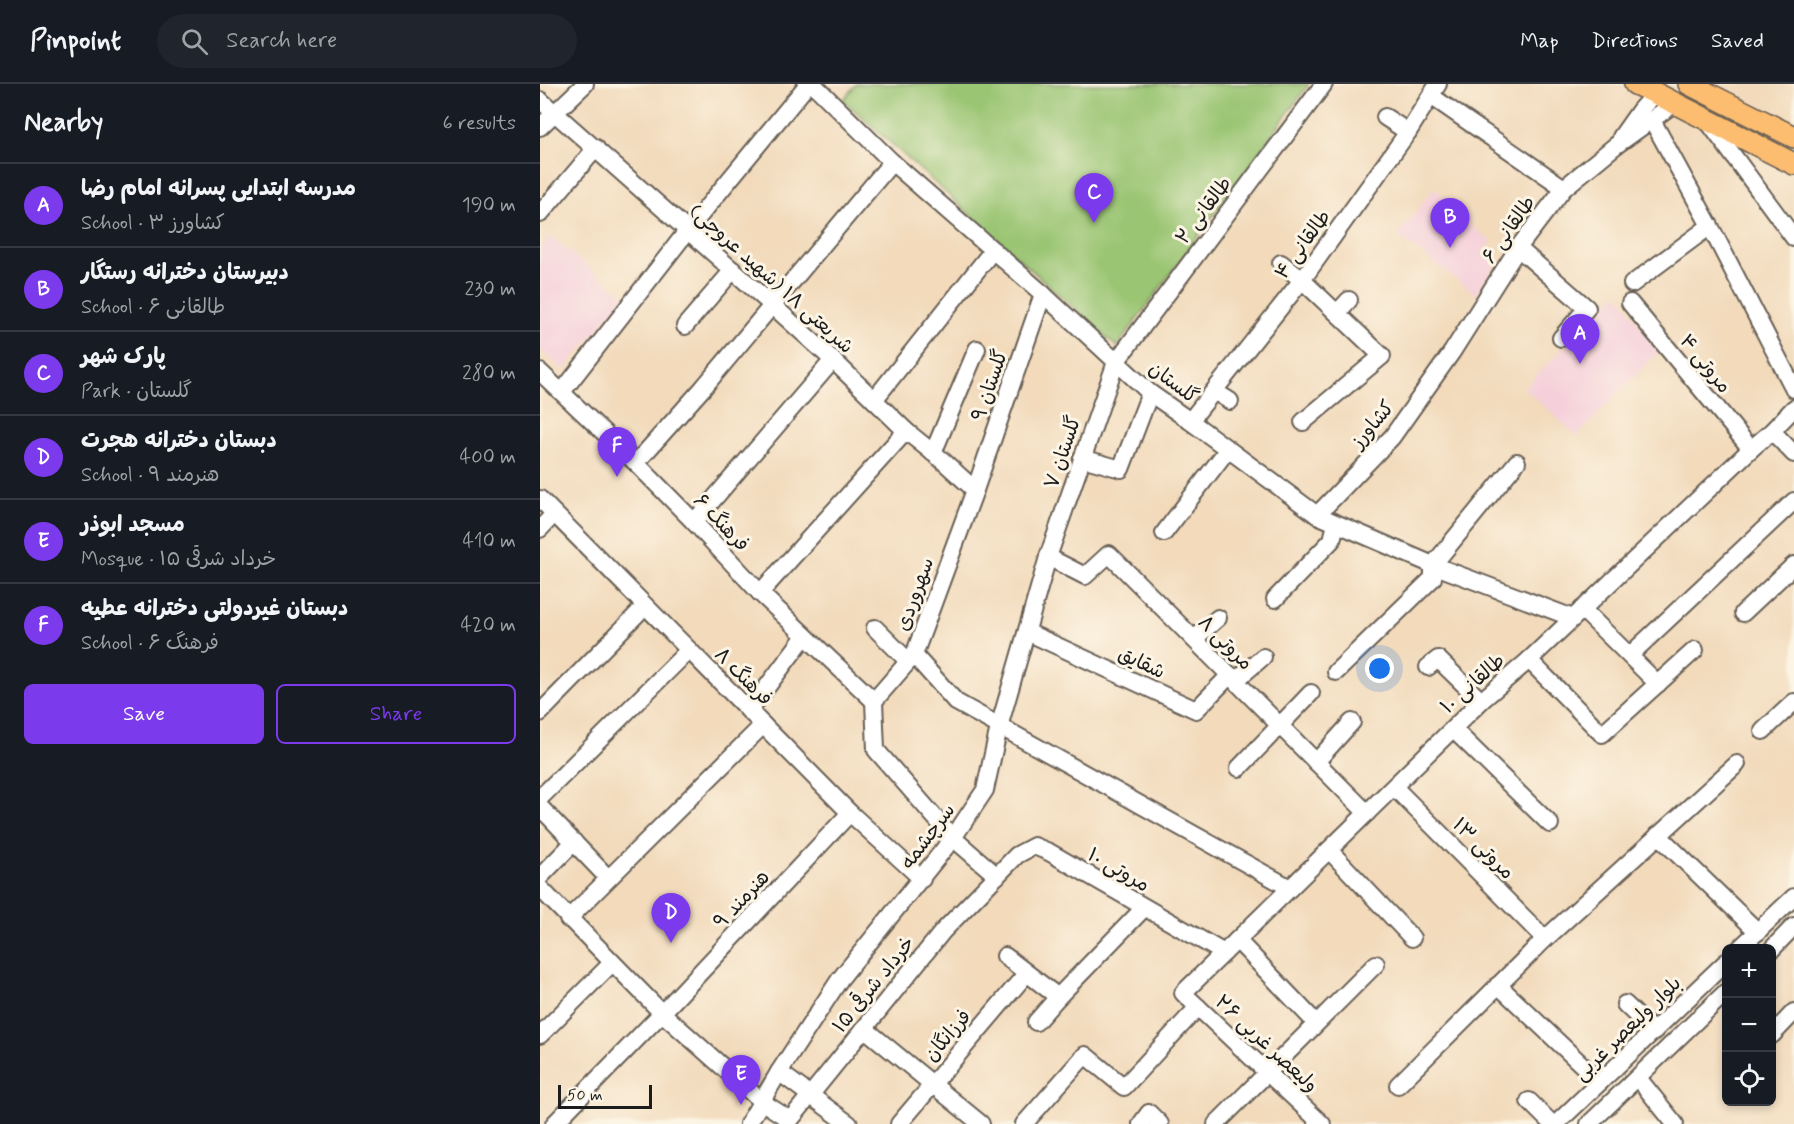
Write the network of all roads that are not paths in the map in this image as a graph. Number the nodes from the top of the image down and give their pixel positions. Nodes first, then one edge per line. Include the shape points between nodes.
1 (585, 84) edge
2 (808, 84) edge
3 (813, 84) edge
4 (1324, 84) edge
5 (1635, 84) edge
6 (1693, 85) edge
7 (1434, 90) edge
8 (1665, 93) edge
9 (540, 100) edge
10 (555, 113) junction
11 (1385, 117) dead end
12 (1706, 118) junction
13 (1652, 120) junction
14 (540, 127) edge
15 (1408, 132) junction
16 (1794, 137) edge
17 (1615, 146) junction
18 (596, 148) junction
19 (892, 162) junction
20 (1794, 164) edge
21 (1564, 188) junction
22 (540, 214) edge
23 (1710, 226) junction
24 (688, 231) junction
25 (1794, 238) edge
26 (1518, 248) junction
27 (993, 250) junction
28 (1281, 263) dead end
29 (733, 270) junction
30 (1302, 280) junction
31 (1632, 284) dead end
32 (1043, 294) junction
33 (1349, 300) dead end
34 (1630, 303) dead end
35 (772, 305) junction
36 (1337, 313) junction
37 (685, 326) dead end
38 (1561, 338) dead end
39 (977, 349) dead end
40 (1452, 352) joint
41 (833, 360) junction
42 (1116, 362) junction
43 (540, 372) edge
44 (1794, 389) edge
45 (1214, 391) junction
46 (562, 392) junction
47 (1150, 393) junction
48 (874, 400) junction
49 (1230, 401) dead end
50 (1794, 408) edge
51 (1190, 421) junction
52 (1303, 422) dead end
53 (906, 431) junction
54 (1772, 431) junction
55 (1228, 449) junction
56 (1751, 449) junction
57 (933, 453) junction
58 (1794, 454) edge
59 (1082, 458) junction
60 (1517, 462) dead end
61 (636, 463) junction
62 (975, 490) junction
63 (540, 499) edge
64 (1794, 501) edge
65 (554, 514) junction
66 (1317, 515) junction
67 (694, 522) junction
68 (1336, 524) junction
69 (540, 529) edge
70 (1164, 533) dead end
71 (1048, 557) junction
72 (1433, 565) junction
73 (1794, 565) edge
74 (760, 593) junction
75 (1275, 598) dead end
76 (645, 606) junction
77 (1743, 613) dead end
78 (1577, 614) junction
79 (1218, 618) dead end
80 (875, 628) dead end
81 (1027, 632) junction
82 (805, 636) junction
83 (1194, 639) junction
84 (689, 650) junction
85 (1695, 650) dead end
86 (1630, 655) junction
87 (1263, 657) dead end
88 (911, 658) junction
89 (1529, 660) junction
90 (1428, 667) dead end
91 (1336, 672) dead end
92 (1232, 678) junction
93 (1658, 684) junction
94 (1311, 693) dead end
95 (874, 701) junction
96 (1481, 701) junction
97 (1794, 702) edge
98 (749, 711) junction
99 (540, 713) edge
100 (1352, 722) dead end
101 (762, 725) junction
102 (1280, 726) junction
103 (999, 727) junction
104 (1453, 729) junction
105 (1763, 731) dead end
106 (1316, 762) junction
107 (1737, 764) dead end
108 (1239, 768) dead end
109 (1394, 787) junction
110 (540, 798) edge
111 (540, 807) edge
112 (850, 813) junction
113 (1367, 813) junction
114 (1550, 824) dead end
115 (1658, 835) junction
116 (953, 838) junction
117 (574, 842) junction
118 (1329, 850) junction
119 (540, 876) edge
120 (997, 876) junction
121 (608, 878) junction
122 (922, 879) junction
123 (540, 888) edge
124 (1290, 888) junction
125 (1794, 897) edge
126 (1144, 908) junction
127 (568, 919) junction
128 (1794, 927) edge
129 (1758, 932) junction
130 (1412, 938) dead end
131 (1545, 939) junction
132 (1238, 940) junction
133 (1744, 944) edge
134 (1776, 945) edge
135 (1224, 953) junction
136 (1005, 956) dead end
137 (612, 963) junction
138 (1376, 964) dead end
139 (1722, 966) edge
140 (1026, 974) junction
141 (1498, 985) junction
142 (1183, 993) joint
143 (1058, 997) junction
144 (1722, 997) edge
145 (1625, 1004) dead end
146 (1198, 1007) junction
147 (1794, 1011) edge
148 (662, 1013) junction
149 (1036, 1022) dead end
150 (1316, 1023) junction
151 (865, 1029) junction
152 (1776, 1031) edge
153 (1654, 1032) junction
154 (540, 1035) edge
155 (1267, 1071) junction
156 (779, 1072) junction
157 (1638, 1078) junction
158 (1600, 1082) junction
159 (933, 1084) junction
160 (1398, 1085) dead end
161 (810, 1095) junction
162 (761, 1101) junction
163 (1529, 1101) dead end
164 (1311, 1120) edge
165 (788, 1122) edge
166 (554, 1124) edge
167 (748, 1124) edge
168 (849, 1124) edge
169 (899, 1124) edge
170 (981, 1124) edge
171 (1024, 1124) edge
172 (1141, 1124) edge
173 (1160, 1124) edge
174 (1216, 1124) edge
175 (1554, 1124) edge
176 (1589, 1124) edge
177 (1675, 1124) edge

1 - 10 street
2 - 24 street
3 - 19 street, گلستان
4 - 42 street, طالقانی ۲
5 - 8 main road
6 - 8 main road
6 - 16 main road
7 - 15 street, طالقانی ۴
7 - 21 street
8 - 12 main road
8 - 13 street, طالقانی ۶
8 - 17 street, طالقانی ۶ via 1640,110
9 - 10 street, شریعتی ۱۸ (شهید عروجی)
10 - 14 street
10 - 18 street, شریعتی ۱۸ (شهید عروجی)
11 - 15 street
12 - 20 main road
12 - 25 street
13 - 17 street, طالقانی ۶
13 - 23 street
15 - 30 street, طالقانی ۴
17 - 21 street, طالقانی ۶
18 - 22 street
18 - 24 street, شریعتی ۱۸ (شهید عروجی)
19 - 27 street, گلستان
19 - 35 street
21 - 26 street, طالقانی ۶
23 - 31 street
23 - 44 street
24 - 29 street, شریعتی ۱۸ (شهید عروجی)
24 - 46 street
26 - 38 street via 1587,308
26 - 40 street, طالقانی ۶
27 - 32 street, گلستان
27 - 48 street
28 - 30 street
29 - 35 street, شریعتی ۱۸ (شهید عروجی)
29 - 37 street
30 - 36 street
30 - 45 street, طالقانی ۴
32 - 42 street, گلستان
32 - 62 street, گلستان ۹
33 - 36 street
34 - 56 street, مروتی ۴
35 - 41 street, شریعتی ۱۸ (شهید عروجی)
35 - 61 street
36 - 52 street via 1382,356
39 - 57 street
40 - 66 street, کشاورز via 1392,437
41 - 48 street, شریعتی ۱۸ (شهید عروجی)
41 - 67 street
42 - 47 street, گلستان
42 - 59 street, گلستان ۷
43 - 46 street, فرهنگ ۶
45 - 49 street
45 - 51 street, طالقانی ۴
46 - 61 street, فرهنگ ۶
47 - 51 street, گلستان
47 - 59 street via 1121,469
48 - 53 street, شریعتی ۱۸ (شهید عروجی)
50 - 54 street, طالقانی ۱۰
51 - 55 street, گلستان
53 - 57 street, شریعتی ۱۸ (شهید عروجی)
53 - 74 street
54 - 56 street, طالقانی ۱۰
54 - 58 street
55 - 66 street, گلستان
55 - 70 street
56 - 78 street, طالقانی ۱۰
57 - 62 street, شریعتی ۱۸ (شهید عروجی)
59 - 71 street, گلستان ۷
60 - 72 street
61 - 67 street, فرهنگ ۶
62 - 88 street, سهروردی
63 - 65 street, فرهنگ ۸
64 - 86 street
65 - 69 street
65 - 76 street, فرهنگ ۸
66 - 68 street, گلستان
67 - 74 street, فرهنگ ۶
68 - 72 street, گلستان
68 - 75 street via 1332,540
71 - 81 street, سرچشمه
71 - 83 street, مروتی ۸ via 1085,576 1109,554
72 - 78 street, گلستان
72 - 91 street via 1434,578
73 - 77 street
74 - 82 street, فرهنگ ۶
76 - 84 street, فرهنگ ۸
76 - 99 street
78 - 86 street
78 - 89 street, طالقانی ۱۰
79 - 83 street
80 - 88 street
81 - 92 street, شقایق via 1196,710
81 - 103 street, سرچشمه
82 - 95 street, فرهنگ ۶
82 - 98 street
83 - 92 street, مروتی ۸
84 - 98 street, فرهنگ ۸
84 - 110 street
85 - 93 street
86 - 93 street
87 - 92 street
88 - 95 street, سهروردی
88 - 103 street via 956,702
89 - 93 street via 1602,734
89 - 96 street, طالقانی ۱۰
90 - 96 street via 1438,659
92 - 102 street, مروتی ۸
94 - 102 street
95 - 116 street via 876,750
96 - 104 street, طالقانی ۱۰
97 - 105 street
98 - 101 street, فرهنگ ۸
100 - 106 street
101 - 112 street, فرهنگ ۸
101 - 121 street
102 - 106 street, مروتی ۸
102 - 108 street
103 - 116 street, سرچشمه via 985,790
103 - 124 street
104 - 109 street, طالقانی ۱۰
104 - 114 street
106 - 113 street, مروتی ۸
107 - 115 street
109 - 113 street, طالقانی ۱۰
109 - 131 street, مروتی ۱۳
111 - 117 street
112 - 122 street, فرهنگ ۸
112 - 148 street, هنرمند ۹
113 - 118 street, طالقانی ۱۰
115 - 129 street
115 - 131 street
116 - 120 street
116 - 122 street, سرچشمه
117 - 119 street
117 - 121 street
118 - 124 street, طالقانی ۱۰
118 - 130 street
120 - 126 street, مروتی ۱۰ via 1017,855 1034,846
120 - 151 street, ۱۵ خرداد شرقی via 943,931
121 - 127 street
122 - 156 street, سرچشمه via 840,979
123 - 127 street
124 - 132 street, طالقانی ۱۰
125 - 129 street
126 - 135 street, مروتی ۱۰
126 - 143 street
127 - 137 street
128 - 134 street
129 - 133 street
131 - 141 street
132 - 135 street, طالقانی ۱۰
132 - 150 street
135 - 142 street, طالقانی ۱۰
136 - 140 street
137 - 148 street
137 - 154 street
138 - 150 street
139 - 153 street, بلوار ولیعصر غربی
140 - 143 street
140 - 159 street, فرزانگان
141 - 158 street
141 - 160 street
142 - 146 street, ولیعصر غربی ۲۶
143 - 149 street
144 - 157 street
145 - 153 street
146 - 155 street, ولیعصر غربی ۲۶
146 - 171 street via 1124,1087 1085,1055
147 - 152 street
148 - 162 street
148 - 166 street, هنرمند ۹
150 - 155 street
151 - 159 street
151 - 161 street, ۱۵ خرداد شرقی
153 - 158 street, بلوار ولیعصر غربی
155 - 164 street, ولیعصر غربی ۲۶
155 - 174 street
156 - 161 street
156 - 162 street, سرچشمه
157 - 176 street
157 - 177 street
158 - 175 street, بلوار ولیعصر غربی
159 - 169 street, فرزانگان
159 - 170 street
161 - 165 street, ۱۵ خرداد شرقی
161 - 168 street
162 - 165 street
162 - 167 street
163 - 175 street
172 - 173 street via 1149,1113

